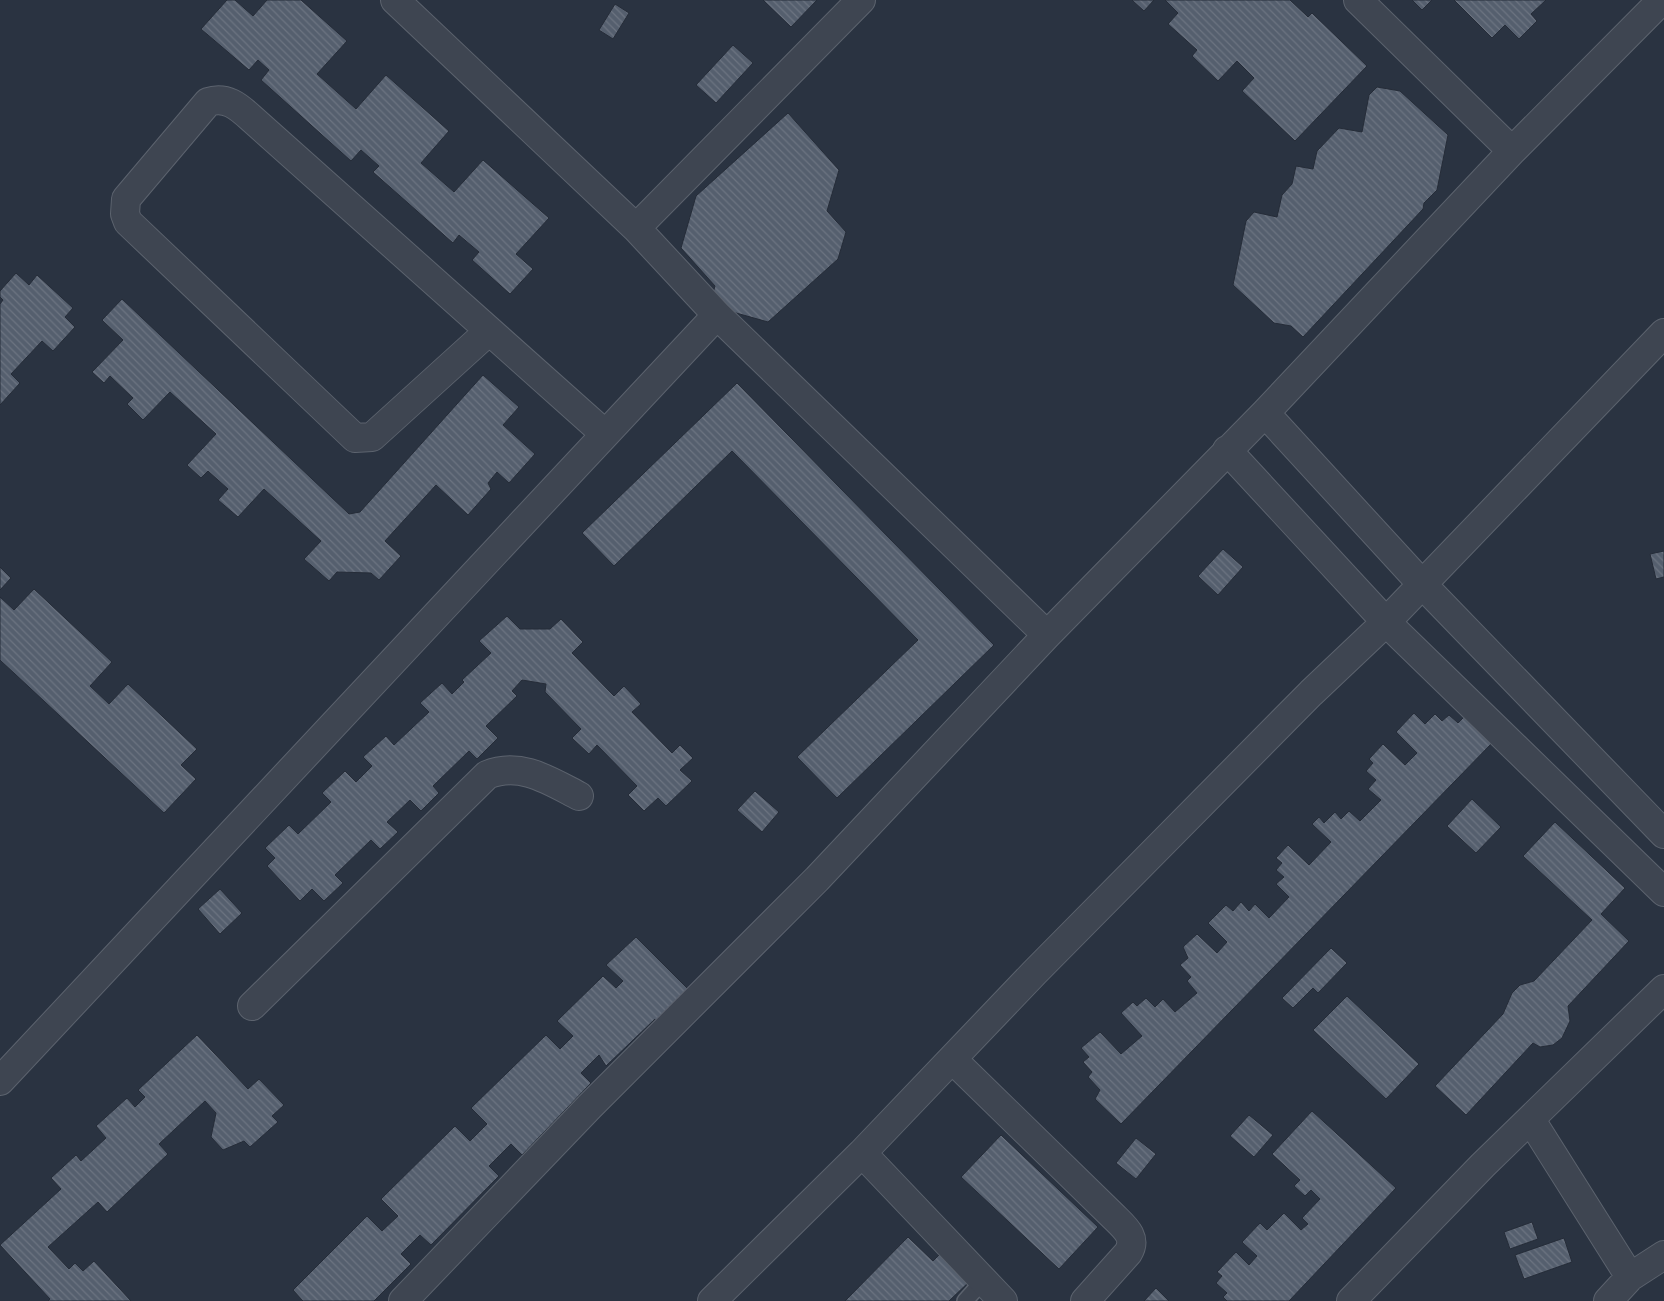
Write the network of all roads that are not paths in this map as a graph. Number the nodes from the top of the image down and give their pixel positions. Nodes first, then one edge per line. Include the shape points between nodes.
1 (395, 0) edge
2 (861, 0) edge
3 (1358, 0) edge
4 (1662, 0) edge
5 (1512, 152) junction
6 (636, 228) junction
7 (716, 315) junction
8 (489, 331) junction
9 (1664, 333) edge
10 (1265, 412) junction
11 (605, 434) junction
12 (1227, 450) junction
13 (1421, 583) junction
14 (1386, 622) junction
15 (1047, 635) junction
16 (579, 796) dead end
17 (1664, 834) edge
18 (1664, 892) edge
19 (1664, 989) edge
20 (252, 1006) dead end
21 (952, 1059) junction
22 (0, 1080) edge
23 (1531, 1120) junction
24 (862, 1153) junction
25 (1664, 1255) edge
26 (1630, 1277) junction
27 (974, 1292) edge
28 (403, 1301) edge
29 (712, 1301) edge
30 (1003, 1301) edge
31 (1085, 1301) edge
32 (1351, 1301) edge
33 (1608, 1301) edge

1 - 6 street
2 - 6 street
3 - 5 street
4 - 5 street
5 - 10 street
6 - 7 street
7 - 11 street
7 - 15 street
8 - 8 street via 239,107 225,100 208,102 126,199 128,222 355,438 372,437
8 - 11 street
9 - 13 street
10 - 12 street
10 - 13 street
11 - 22 street
12 - 14 street
12 - 15 street
13 - 14 street
13 - 17 street
14 - 18 street
14 - 21 street via 1311,693
15 - 28 street via 817,879 590,1106
16 - 20 street via 521,770 500,770 487,775
19 - 23 street
21 - 24 street
21 - 31 street via 1132,1237 1128,1253
23 - 26 street
23 - 32 street
24 - 27 street
24 - 29 street
25 - 26 street
26 - 33 street
27 - 30 street

